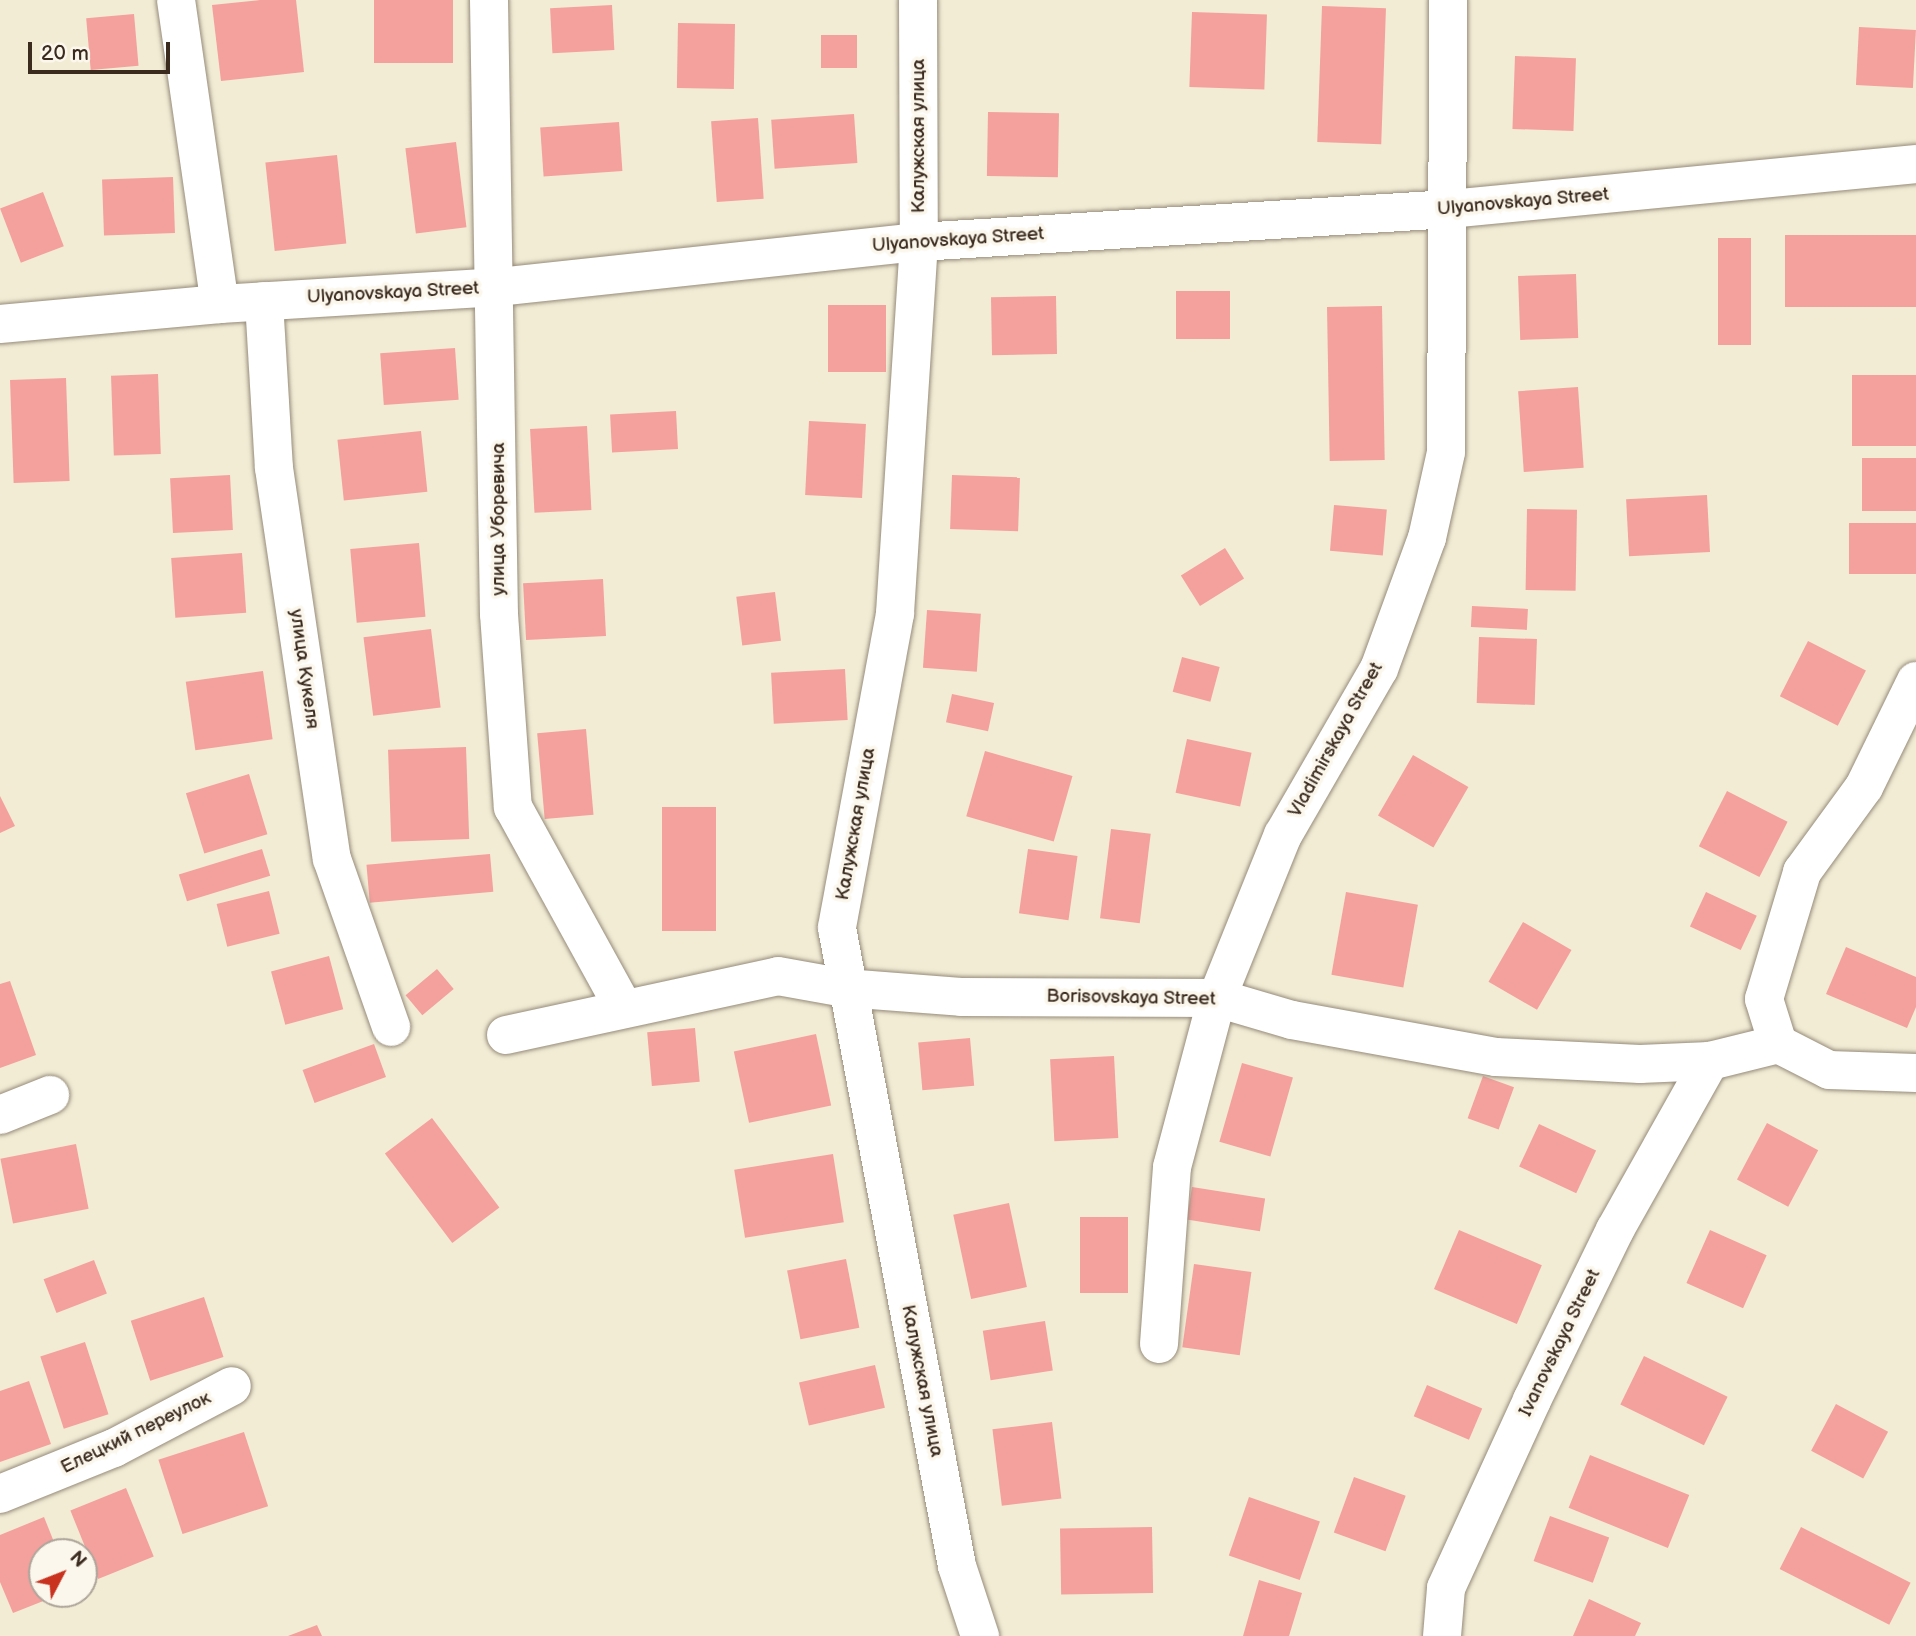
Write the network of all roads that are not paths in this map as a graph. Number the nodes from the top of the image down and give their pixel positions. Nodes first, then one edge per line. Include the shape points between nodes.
1 (176, 0) edge
2 (489, 0) edge
3 (918, 0) edge
4 (1448, 0) edge
5 (1916, 164) edge
6 (1449, 209) junction
7 (919, 242) junction
8 (497, 287) junction
9 (264, 301) junction
10 (220, 304) junction
11 (0, 324) edge
12 (1916, 681) edge
13 (845, 988) junction
14 (1217, 998) junction
15 (624, 1009) junction
16 (391, 1027) dead end
17 (506, 1035) dead end
18 (1778, 1044) junction
19 (1710, 1061) junction
20 (1916, 1073) edge
21 (50, 1095) dead end
22 (0, 1115) edge
23 (1159, 1344) dead end
24 (232, 1387) dead end
25 (0, 1494) edge
26 (980, 1636) edge
27 (1442, 1636) edge

1 - 10 street
2 - 8 street, улица Уборевича
3 - 7 street, Калужская улица
4 - 6 street, Vladimirskaya Street
5 - 6 street, Ulyanovskaya Street
6 - 7 street, Ulyanovskaya Street
6 - 14 street, Vladimirskaya Street via 1446,452 1426,538 1379,669 1283,835
7 - 8 street, Ulyanovskaya Street
7 - 13 street, Калужская улица via 895,614 837,928
8 - 9 street, Ulyanovskaya Street
8 - 15 street, улица Уборевича via 499,614 513,807
9 - 10 street, Ulyanovskaya Street
9 - 16 street, улица Кукеля via 274,468 332,859
10 - 11 street, Ulyanovskaya Street
12 - 18 street via 1864,787 1802,872 1764,999
13 - 14 street, Borisovskaya Street via 961,997
13 - 15 street, Borisovskaya Street via 778,976
13 - 26 street, Калужская улица via 957,1566
14 - 19 street, Borisovskaya Street via 1292,1020 1496,1057 1640,1064
14 - 23 street, Vladimirskaya Street via 1171,1167
15 - 17 street, Borisovskaya Street
18 - 19 street, Borisovskaya Street
18 - 20 street via 1829,1070
19 - 27 street, Ivanovskaya Street via 1615,1230 1532,1400 1446,1588
21 - 22 street
24 - 25 street, Елецкий переулок via 114,1448

